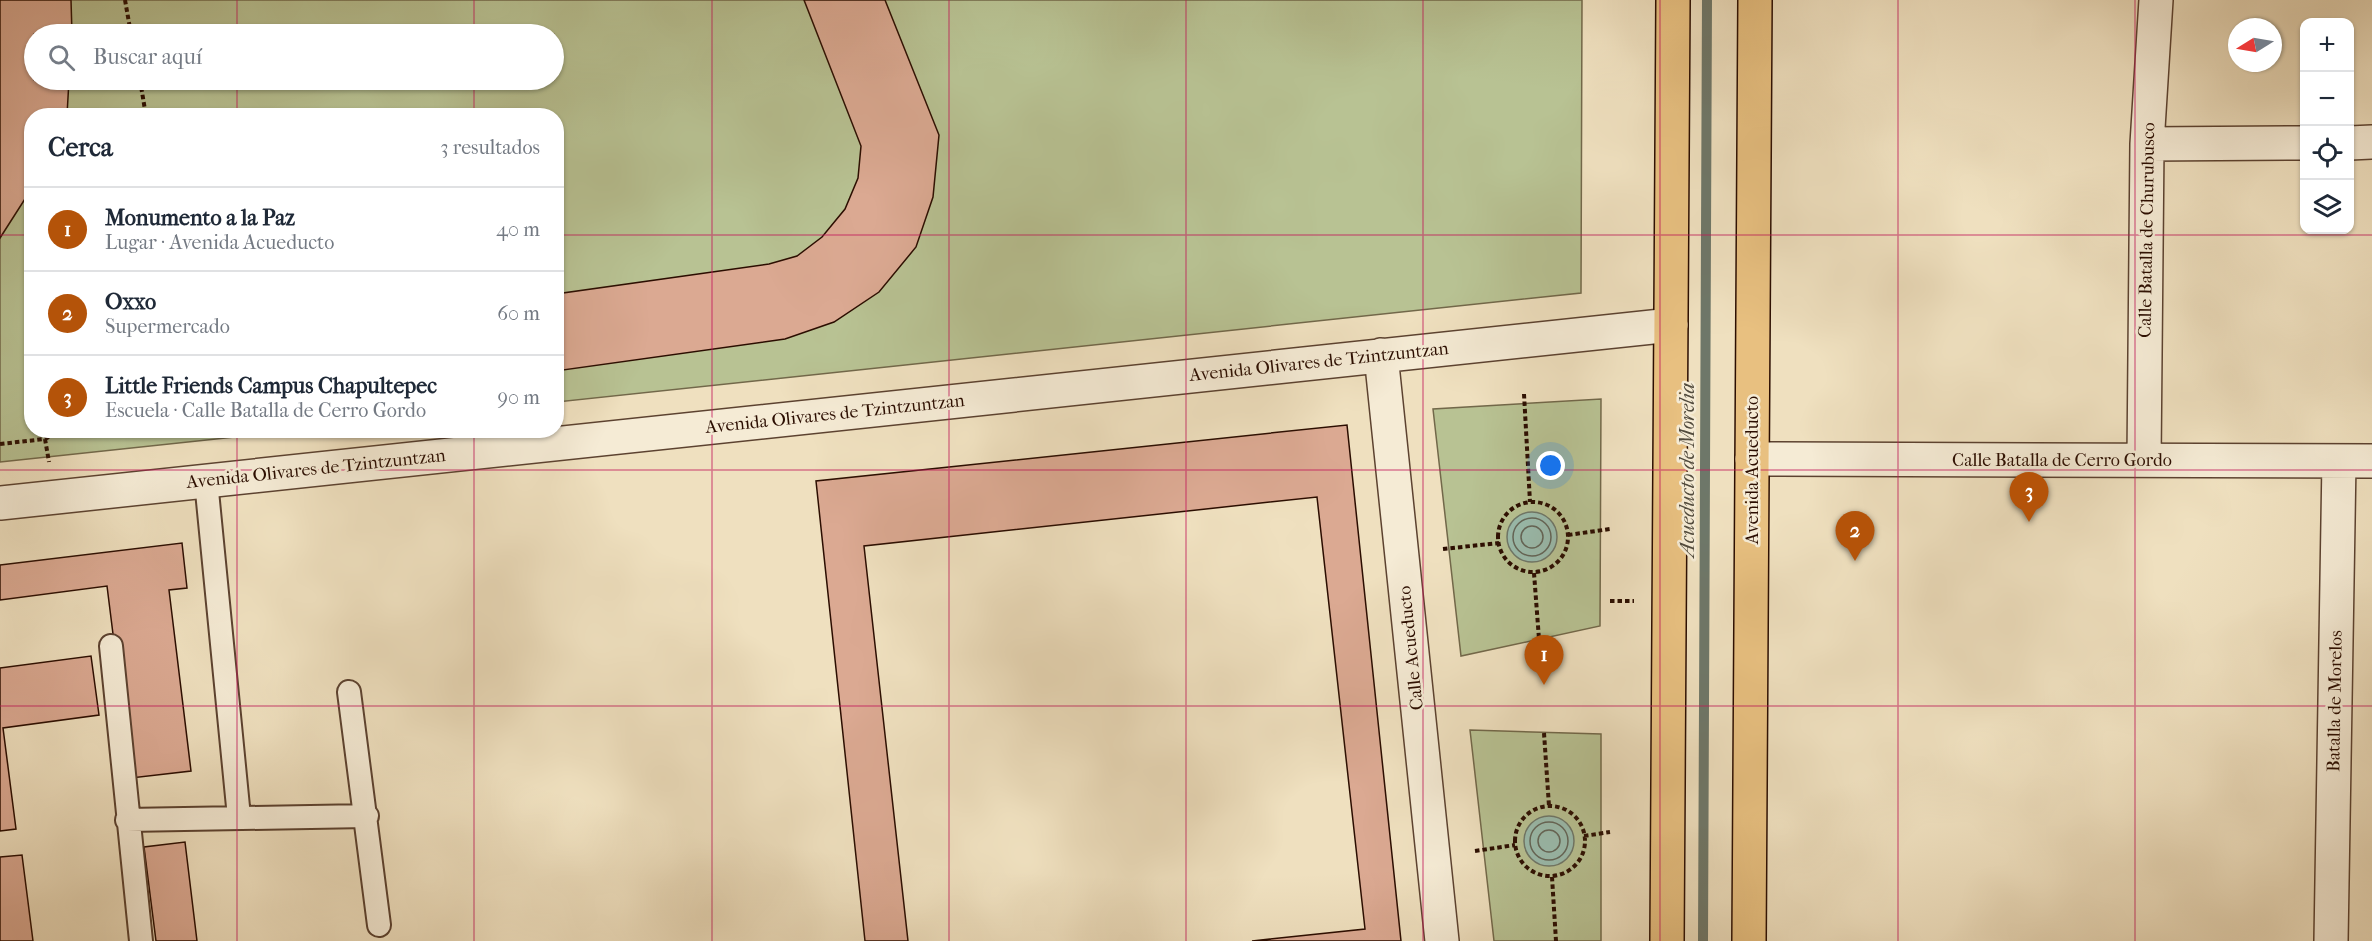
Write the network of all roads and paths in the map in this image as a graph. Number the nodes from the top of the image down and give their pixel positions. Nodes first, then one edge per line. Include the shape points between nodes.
1 (125, 0) edge
2 (1673, 0) edge
3 (1755, 0) edge
4 (2156, 0) edge
5 (129, 24) edge
6 (142, 90) edge
7 (145, 108) edge
8 (2372, 142) edge
9 (2300, 143) edge
10 (2354, 143) edge
11 (2147, 144) junction
12 (1671, 324) junction
13 (1381, 355) junction
14 (1524, 394) dead end
15 (47, 438) edge
16 (0, 444) edge
17 (1752, 459) junction
18 (2144, 460) junction
19 (2338, 461) junction
20 (2372, 461) edge
21 (206, 481) junction
22 (1530, 502) junction
23 (0, 503) edge
24 (1610, 529) dead end
25 (1568, 535) junction
26 (1498, 543) junction
27 (1443, 549) dead end
28 (1534, 573) junction
29 (1539, 639) dead end
30 (111, 645) dead end
31 (349, 692) dead end
32 (1544, 732) dead end
33 (1548, 806) junction
34 (367, 816) junction
35 (239, 817) junction
36 (127, 819) junction
37 (1610, 832) dead end
38 (1584, 836) junction
39 (1515, 845) junction
40 (1475, 851) dead end
41 (1552, 877) junction
42 (379, 925) dead end
43 (141, 941) edge
44 (1442, 941) edge
45 (1556, 941) edge
46 (1667, 941) edge
47 (1749, 941) edge
48 (2331, 941) edge

1 - 5 path
2 - 12 main road
3 - 17 main road, Avenida Acueducto
4 - 11 street, Calle Batalla de Churubusco
6 - 7 path
8 - 10 street
9 - 11 street
11 - 18 street, Calle Batalla de Churubusco
12 - 13 street, Avenida Olivares de Tzintzuntzan
12 - 46 main road
13 - 21 street, Avenida Olivares de Tzintzuntzan
13 - 44 street, Calle Acueducto
14 - 22 path
15 - 16 path
17 - 18 street, Calle Batalla de Cerro Gordo
17 - 47 main road, Avenida Acueducto
18 - 19 street, Calle Batalla de Cerro Gordo
19 - 20 street, Calle Batalla de Cerro Gordo
19 - 48 street, Batalla de Morelos
21 - 23 street, Avenida Olivares de Tzintzuntzan
21 - 35 lane
22 - 25 path via 1548,505 1558,512
22 - 26 path via 1505,516 1499,527
24 - 25 path
25 - 28 path via 1563,556 1556,564
26 - 27 path
26 - 28 path via 1514,567
28 - 29 path
30 - 36 lane
31 - 34 lane
32 - 33 path
33 - 38 path via 1565,809 1575,816
33 - 39 path via 1522,820 1516,830
34 - 35 lane
34 - 42 lane
35 - 36 lane
36 - 43 lane
37 - 38 path
38 - 41 path via 1580,860 1564,874
39 - 40 path
39 - 41 path via 1523,864 1531,871
41 - 45 path

